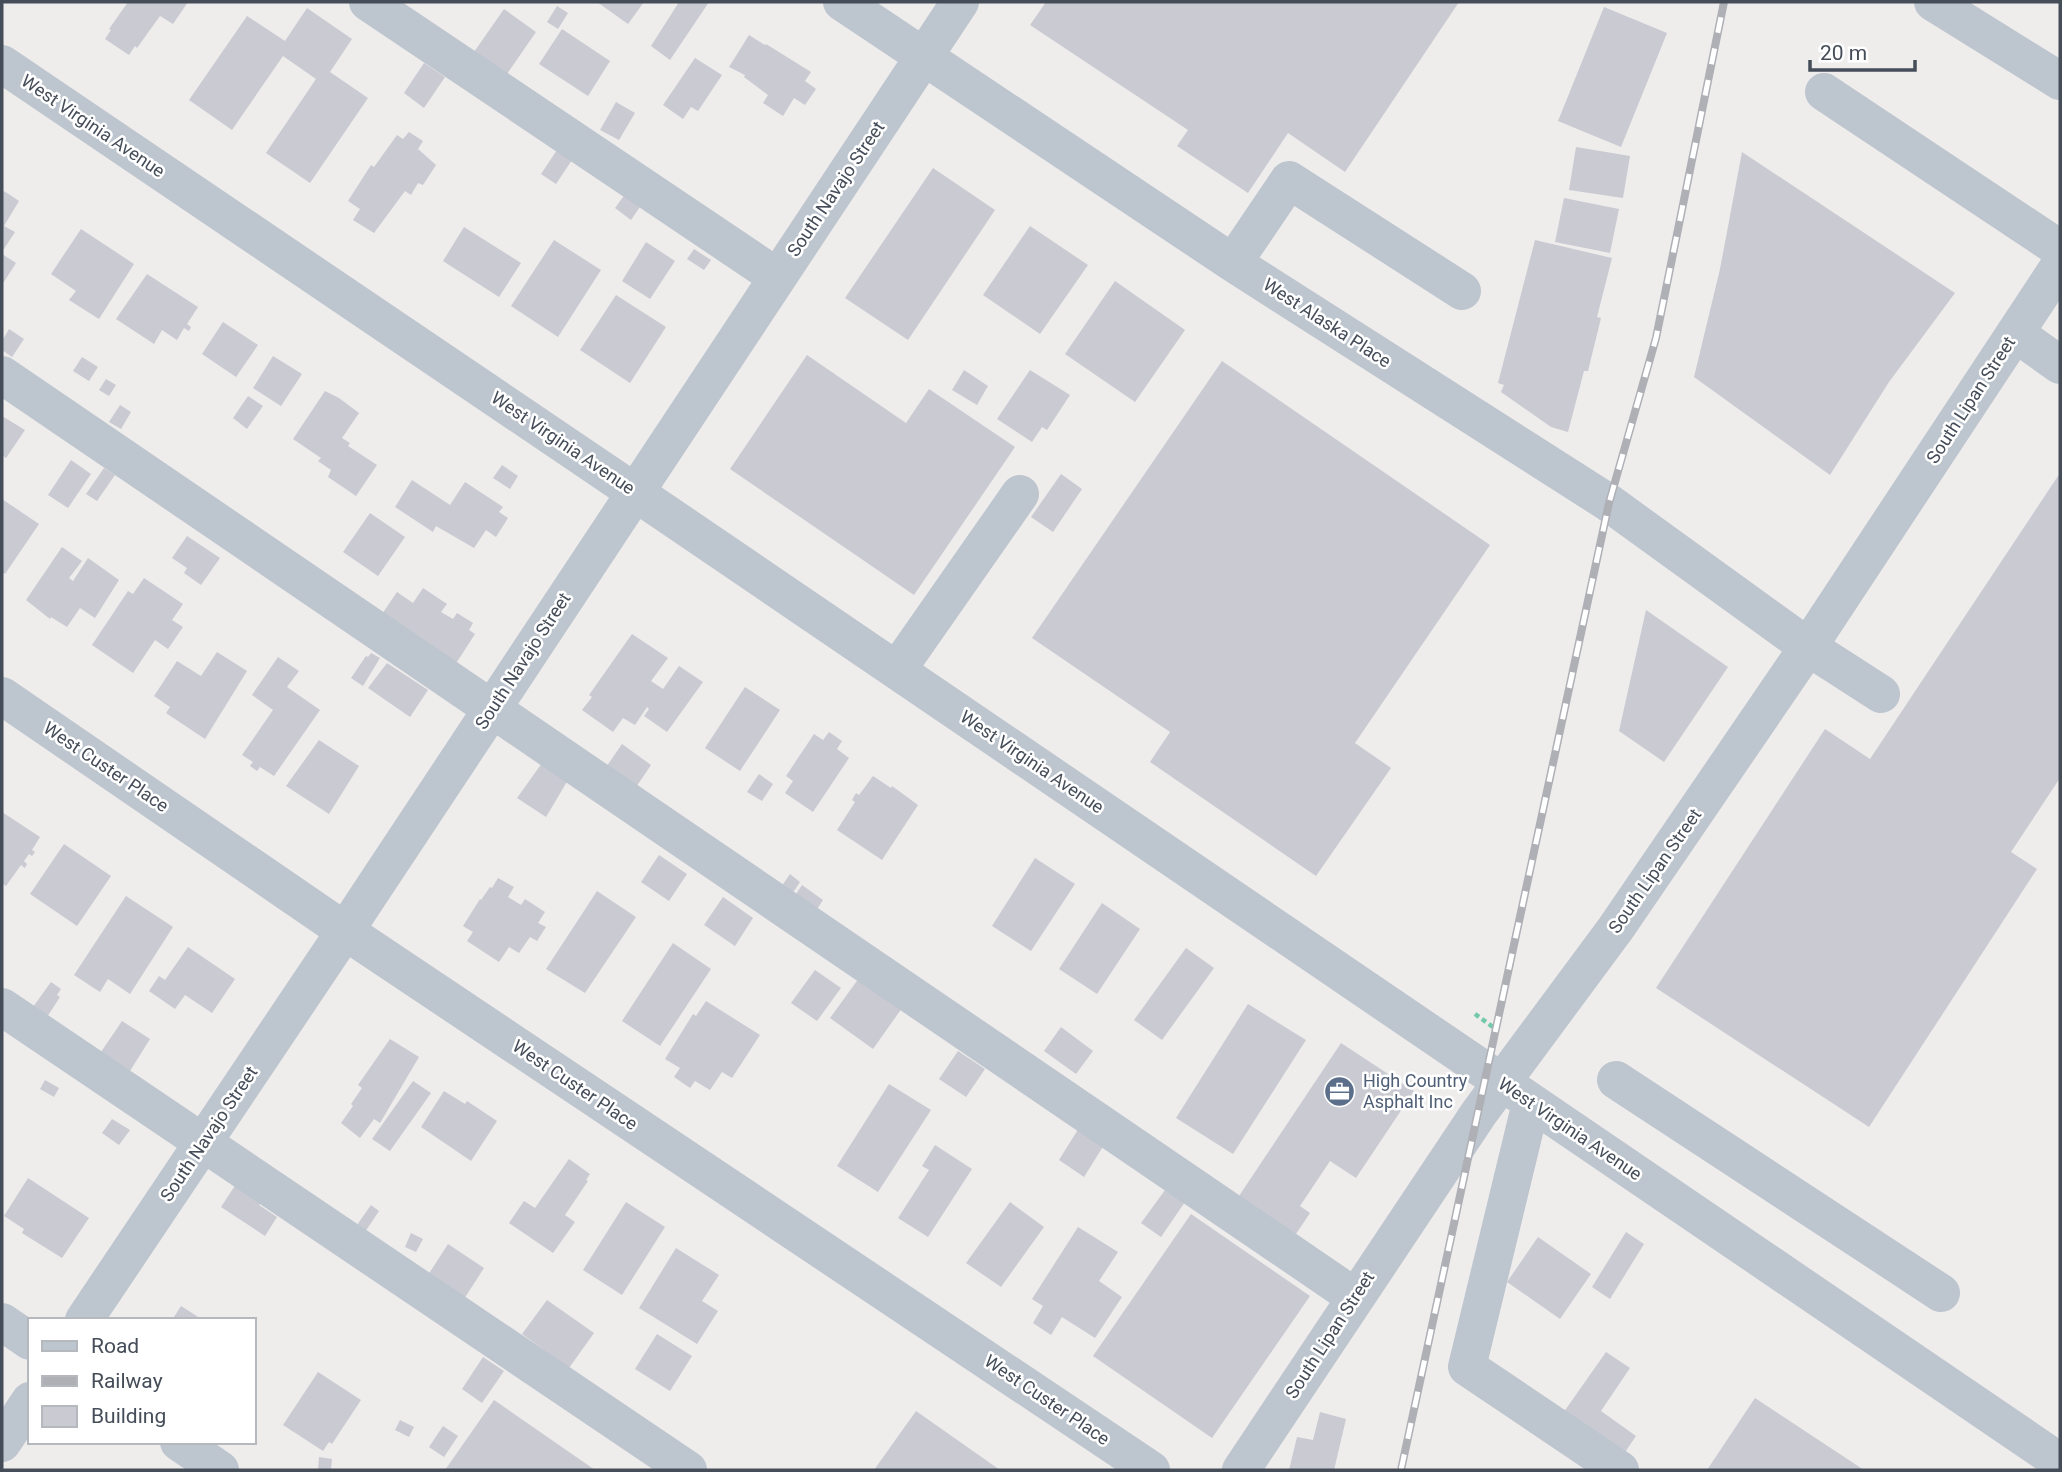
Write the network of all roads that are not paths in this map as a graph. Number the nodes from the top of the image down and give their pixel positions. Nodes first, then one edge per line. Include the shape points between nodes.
1 (368, 2) edge
2 (842, 2) edge
3 (960, 2) edge
4 (1933, 2) edge
5 (923, 57) junction
6 (2, 64) edge
7 (2060, 81) edge
8 (1824, 92) dead end
9 (2060, 249) edge
10 (1233, 263) junction
11 (2060, 265) edge
12 (777, 276) junction
13 (1462, 291) dead end
14 (2015, 333) junction
15 (2060, 365) edge
16 (2, 375) edge
17 (634, 492) junction
18 (1020, 494) dead end
19 (1808, 646) junction
20 (897, 670) junction
21 (1881, 694) dead end
22 (2, 696) edge
23 (492, 708) junction
24 (345, 931) junction
25 (2, 1007) edge
26 (1616, 1080) dead end
27 (1516, 1092) junction
28 (203, 1144) junction
29 (1941, 1293) dead end
30 (1355, 1297) junction
31 (85, 1318) edge
32 (2, 1322) edge
33 (28, 1340) edge
34 (28, 1404) edge
35 (2, 1443) edge
36 (182, 1444) edge
37 (2060, 1462) edge
38 (220, 1470) edge
39 (688, 1470) edge
40 (1151, 1470) edge
41 (1241, 1470) edge
42 (1620, 1470) edge

1 - 12 street
2 - 5 street, West Alaska Place
3 - 5 street, South Navajo Street
4 - 7 street
5 - 10 street, West Alaska Place
5 - 12 street, South Navajo Street
6 - 17 street, West Virginia Avenue
8 - 9 street
10 - 13 street via 1289,180
10 - 19 street, West Alaska Place via 1609,503
11 - 14 street, South Lipan Street
12 - 17 street, South Navajo Street
14 - 15 street
14 - 19 street, South Lipan Street
16 - 23 street
17 - 20 street, West Virginia Avenue
17 - 23 street, South Navajo Street
18 - 20 street
19 - 21 street, West Alaska Place
19 - 27 street, South Lipan Street via 1616,928
20 - 27 street, West Virginia Avenue
22 - 24 street, West Custer Place
23 - 24 street, South Navajo Street
23 - 30 street
24 - 28 street, South Navajo Street
24 - 40 street, West Custer Place
25 - 28 street
26 - 29 street
27 - 30 street, South Lipan Street
27 - 37 street, West Virginia Avenue
27 - 42 street via 1467,1367
28 - 31 street, South Navajo Street
28 - 39 street
30 - 41 street, South Lipan Street
32 - 33 street
34 - 35 street
36 - 38 street

